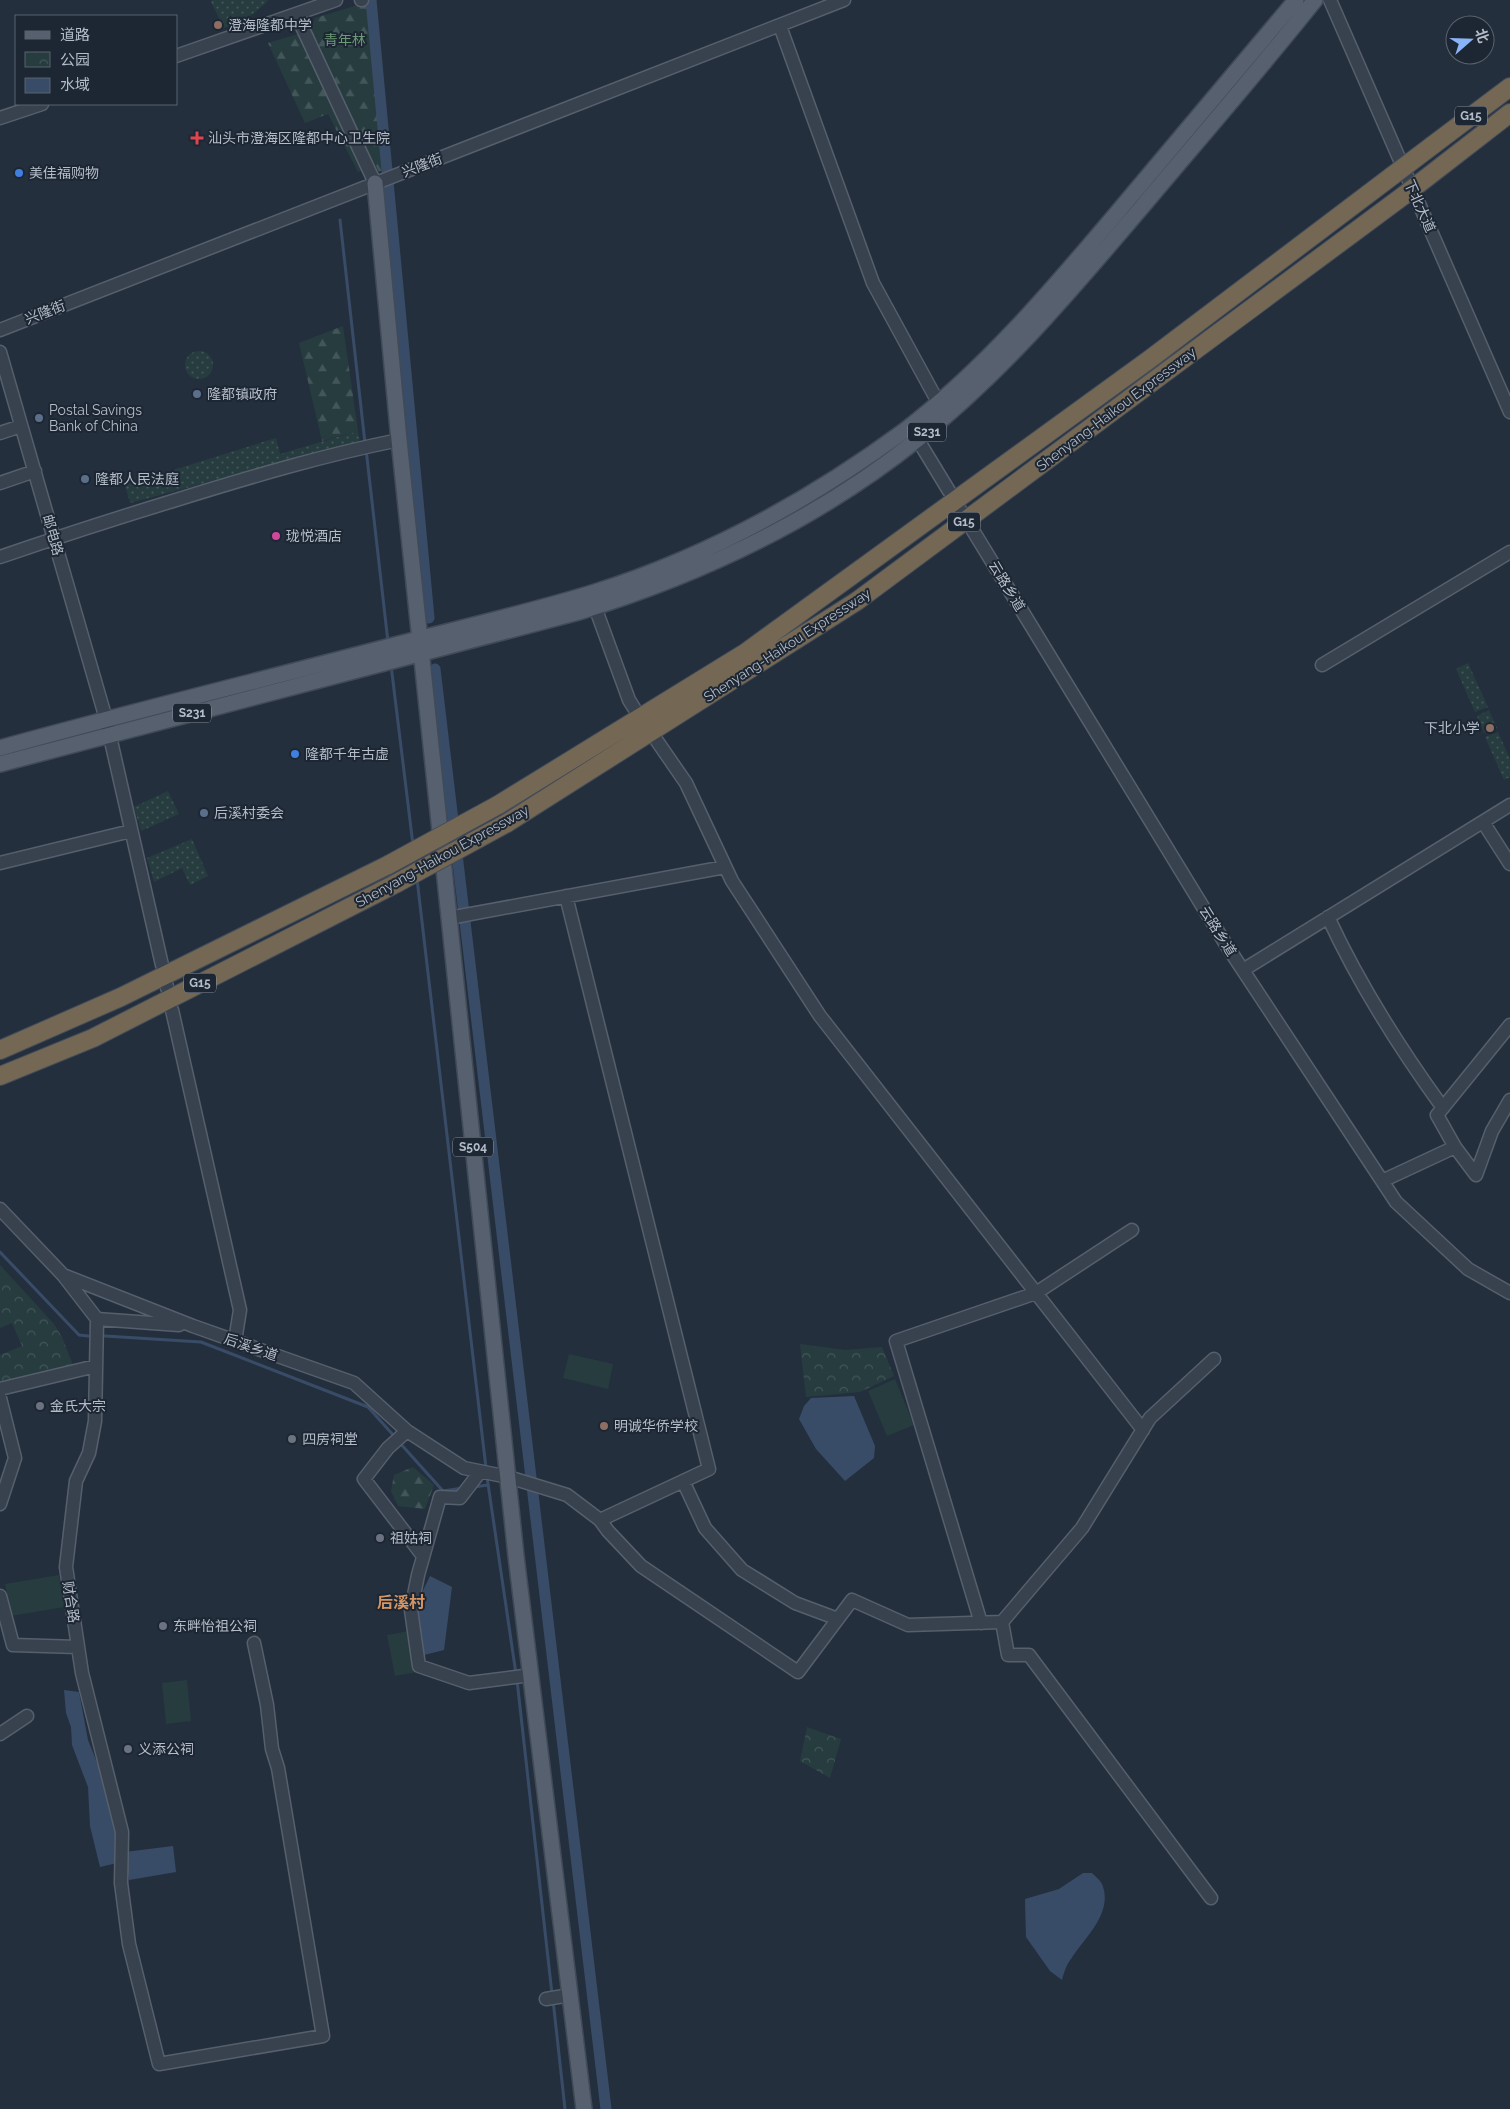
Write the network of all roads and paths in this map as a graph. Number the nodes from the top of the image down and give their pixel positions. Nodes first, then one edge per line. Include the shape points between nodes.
1 (336, 0) edge
2 (844, 0) edge
3 (1296, 0) edge
4 (1315, 0) edge
5 (1330, 0) edge
6 (296, 14) junction
7 (780, 26) junction
8 (178, 55) edge
9 (1510, 87) edge
10 (39, 105) edge
11 (1510, 113) edge
12 (0, 118) edge
13 (376, 183) junction
14 (0, 330) edge
15 (0, 352) edge
16 (938, 402) junction
17 (1510, 412) edge
18 (22, 426) junction
19 (0, 433) edge
20 (399, 440) junction
21 (918, 440) junction
22 (34, 471) junction
23 (0, 484) edge
24 (949, 491) dead end
25 (972, 529) dead end
26 (54, 538) junction
27 (1510, 552) edge
28 (0, 557) edge
29 (595, 608) junction
30 (421, 645) junction
31 (390, 654) junction
32 (1322, 665) dead end
33 (634, 708) dead end
34 (106, 719) junction
35 (110, 734) junction
36 (657, 741) dead end
37 (0, 748) edge
38 (0, 764) edge
39 (1510, 805) edge
40 (1483, 822) junction
41 (132, 831) junction
42 (0, 863) edge
43 (1510, 864) edge
44 (725, 867) junction
45 (566, 896) junction
46 (1328, 917) junction
47 (450, 918) junction
48 (162, 965) dead end
49 (1243, 970) junction
50 (172, 1010) dead end
51 (1510, 1025) edge
52 (0, 1050) edge
53 (0, 1076) edge
54 (1510, 1100) edge
55 (1443, 1108) junction
56 (1455, 1147) junction
57 (1382, 1181) junction
58 (0, 1209) edge
59 (1132, 1230) dead end
60 (63, 1275) junction
61 (1036, 1293) junction
62 (1510, 1293) edge
63 (97, 1319) junction
64 (193, 1326) junction
65 (235, 1341) junction
66 (1214, 1359) dead end
67 (96, 1366) junction
68 (0, 1388) edge
69 (0, 1398) edge
70 (1143, 1430) junction
71 (401, 1437) junction
72 (480, 1472) junction
73 (504, 1477) junction
74 (683, 1481) junction
75 (0, 1504) edge
76 (600, 1520) junction
77 (424, 1556) junction
78 (0, 1596) edge
79 (838, 1619) junction
80 (1002, 1622) junction
81 (981, 1623) junction
82 (254, 1643) dead end
83 (78, 1647) junction
84 (527, 1676) junction
85 (27, 1716) dead end
86 (0, 1734) edge
87 (1211, 1898) dead end
88 (565, 1995) junction
89 (546, 1999) dead end
90 (584, 2109) edge

1 - 6 street
2 - 7 street, 兴隆街
3 - 16 main road, S231 via 1061,279 997,347
4 - 21 main road, S231 via 1082,278 1020,346
5 - 17 street, 下北大道
6 - 8 street
6 - 13 street
7 - 13 street, 兴隆街
7 - 16 street via 873,283
9 - 52 highway, Shenyang-Haikou Expressway / G15, bridge via 1150,359 745,653 498,806 388,865 121,997
10 - 12 street
11 - 53 highway, Shenyang-Haikou Expressway / G15, bridge via 857,601 506,823 397,883 93,1038
13 - 14 street, 兴隆街
13 - 20 main road, S504
15 - 18 street, 邮电路
16 - 30 main road, S231 via 845,472 734,536 598,591
18 - 19 street
18 - 22 street, 邮电路
20 - 26 street via 231,483
20 - 30 main road, S504
21 - 24 street
21 - 29 main road, S231 via 801,518 748,546 676,579
22 - 23 street
22 - 26 street, 邮电路
25 - 49 street, 云路乡道
26 - 28 street
26 - 34 street, 邮电路
27 - 32 street
29 - 30 main road, S231
29 - 33 street
30 - 31 main road, S231
30 - 47 main road, S504
31 - 34 main road, S231
31 - 35 main road, S231
34 - 35 street, 邮电路
34 - 37 main road, S231
35 - 38 main road, S231
35 - 41 street, 邮电路
36 - 44 street via 686,783
39 - 40 street
40 - 43 street
40 - 46 street
41 - 42 street
41 - 48 street, 邮电路
44 - 45 street
44 - 61 street via 820,1016
45 - 47 street
45 - 74 street via 709,1469
46 - 49 street
46 - 55 street via 1405,1054
47 - 73 main road, S504
49 - 57 street, 云路乡道
50 - 65 street via 240,1310
51 - 55 street
54 - 56 street via 1492,1131 1476,1175
55 - 56 street via 1437,1115
56 - 57 street
57 - 62 street, 云路乡道 via 1396,1202 1468,1269
58 - 60 street, 后溪乡道
59 - 61 street
60 - 63 street
60 - 64 street, 后溪乡道
61 - 70 street
61 - 81 street via 896,1341
63 - 64 street
63 - 67 street, 财合路
64 - 65 street, 后溪乡道
65 - 71 street, 后溪乡道 via 354,1383
66 - 70 street via 1150,1418
67 - 68 street
67 - 83 street, 财合路 via 95,1421 89,1453 76,1481 66,1567
69 - 75 street via 15,1458
70 - 80 street via 1082,1528
71 - 72 street, 后溪乡道 via 464,1468
71 - 77 street via 364,1479
72 - 73 street, 后溪乡道
72 - 77 street via 460,1498 440,1497
73 - 76 street, 后溪乡道 via 566,1495
73 - 84 main road, S504
74 - 76 street
74 - 79 street via 706,1528 742,1570 795,1603
76 - 79 street, 后溪乡道 via 641,1566 798,1672
77 - 84 street via 411,1610 419,1666 469,1683
78 - 83 street via 13,1646
79 - 81 street via 852,1600 908,1625
80 - 81 street
80 - 87 street via 1008,1655 1029,1656
82 - 83 street, 财合路 via 323,2036 159,2064 129,1944 122,1884 122,1832
84 - 88 main road, S504
85 - 86 street
88 - 89 street
88 - 90 main road, S504

